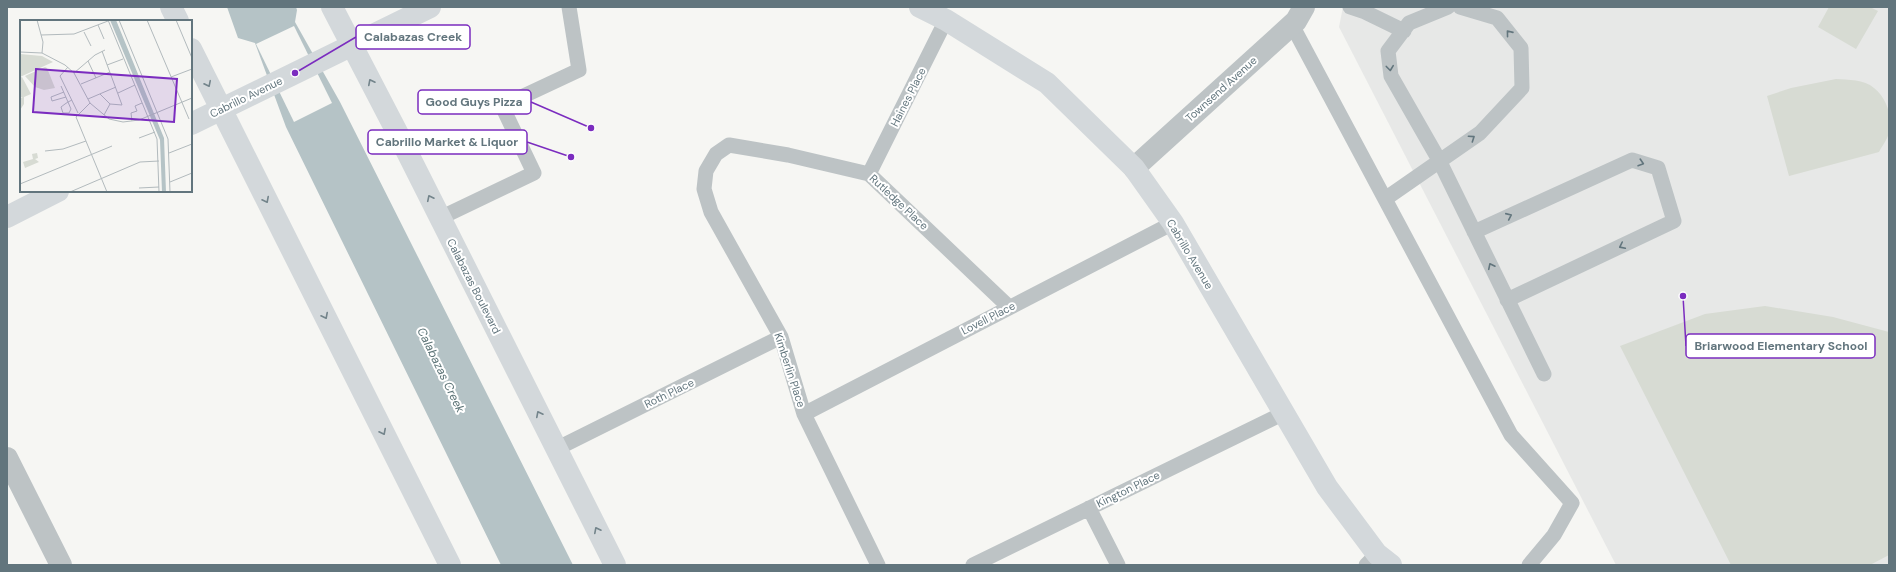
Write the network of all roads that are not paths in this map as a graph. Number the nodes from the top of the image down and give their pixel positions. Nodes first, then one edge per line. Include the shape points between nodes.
1 (171, 7) edge
2 (332, 7) edge
3 (430, 7) edge
4 (569, 7) edge
5 (920, 7) edge
6 (1304, 7) edge
7 (1350, 7) edge
8 (1448, 7) edge
9 (1460, 7) edge
10 (178, 20) edge
11 (946, 20) junction
12 (1292, 25) junction
13 (1404, 31) junction
14 (352, 45) junction
15 (192, 51) edge
16 (220, 109) junction
17 (192, 123) edge
18 (716, 154) joint
19 (1439, 160) junction
20 (1134, 168) junction
21 (870, 174) junction
22 (56, 192) edge
23 (1385, 199) junction
24 (7, 217) edge
25 (440, 218) junction
26 (1173, 223) junction
27 (1474, 232) junction
28 (1507, 300) junction
29 (1009, 308) junction
30 (781, 337) junction
31 (1544, 374) dead end
32 (1284, 413) junction
33 (804, 414) junction
34 (556, 449) junction
35 (7, 458) edge
36 (1089, 508) junction
37 (1378, 561) edge
38 (61, 565) edge
39 (450, 565) edge
40 (615, 565) edge
41 (878, 565) edge
42 (973, 565) edge
43 (1118, 565) edge
44 (1529, 565) edge

1 - 10 street
2 - 14 street, Calabazas Boulevard
3 - 14 street, Cabrillo Avenue
4 - 25 lane via 579,70 502,106 534,173
5 - 11 street, Cabrillo Avenue
6 - 12 street, Townsend Avenue
7 - 13 lane
8 - 13 lane via 1409,22
19 -> 9 lane via 1480,133 1522,88 1521,48 1497,18
11 - 20 street, Cabrillo Avenue via 1047,83
11 - 21 lane, Haines Place
12 - 20 street, Townsend Avenue
12 - 23 lane
13 -> 19 lane via 1388,51 1391,76
14 - 16 street, Cabrillo Avenue
25 -> 14 street, Calabazas Boulevard
15 -> 16 street
16 - 17 street, Cabrillo Avenue
16 -> 39 street
18 - 21 lane, Rutledge Place via 729,145 788,154
18 - 30 lane, Kimberlin Place via 706,171 704,189 711,212
19 - 23 lane
19 - 27 lane
20 - 26 street, Cabrillo Avenue
21 - 29 lane, Rutledge Place
22 - 24 street
23 - 44 lane via 1511,435 1572,503 1554,535
34 -> 25 street, Calabazas Boulevard
26 - 29 lane, Lovell Place
26 - 32 street, Cabrillo Avenue
28 -> 27 lane
27 -> 28 lane via 1632,160 1658,168 1674,221
28 - 31 lane
29 - 33 lane, Lovell Place
30 - 33 lane, Kimberlin Place
30 - 34 lane, Roth Place
32 - 36 lane, Kington Place
32 - 37 street, Cabrillo Avenue via 1327,487
33 - 41 lane, Kimberlin Place
40 -> 34 street, Calabazas Boulevard
35 - 38 street
36 - 42 lane, Kington Place
36 - 43 lane

